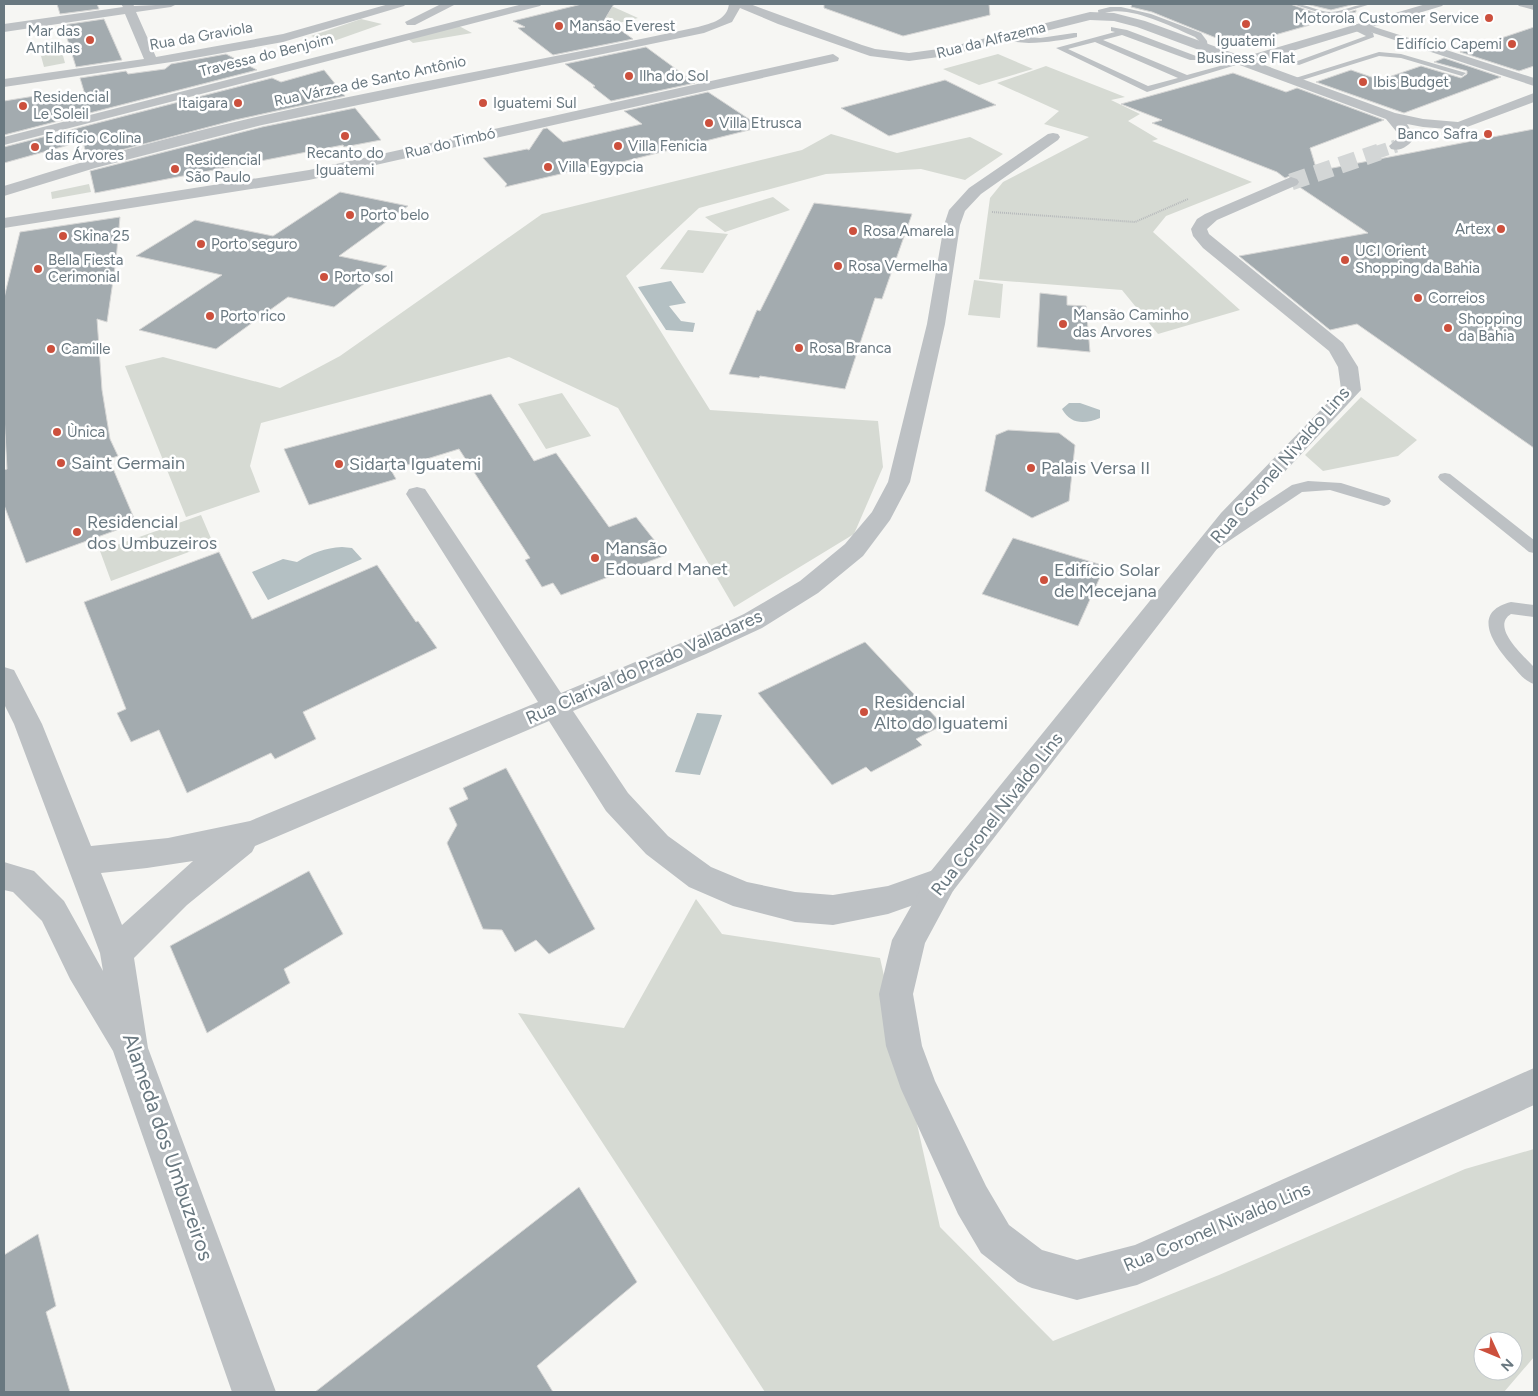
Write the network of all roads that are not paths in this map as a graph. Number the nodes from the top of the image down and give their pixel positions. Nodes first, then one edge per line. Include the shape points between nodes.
1 (171, 4) edge
2 (400, 4) edge
3 (450, 4) edge
4 (536, 4) edge
5 (735, 4) edge
6 (741, 4) edge
7 (1296, 4) edge
8 (1360, 4) edge
9 (1438, 4) edge
10 (1523, 4) edge
11 (128, 7) edge
12 (1534, 7) edge
13 (1359, 27) junction
14 (4, 28) edge
15 (1099, 28) dead end
16 (1082, 32) dead end
17 (1124, 32) junction
18 (1005, 37) junction
19 (1095, 40) junction
20 (376, 43) junction
21 (833, 58) dead end
22 (151, 61) junction
23 (1242, 62) junction
24 (1296, 62) dead end
25 (1160, 68) junction
26 (1151, 70) dead end
27 (1462, 73) dead end
28 (1132, 75) dead end
29 (1123, 78) junction
30 (1186, 78) junction
31 (1293, 80) junction
32 (1534, 82) edge
33 (4, 83) edge
34 (1534, 97) edge
35 (1391, 116) junction
36 (1053, 136) dead end
37 (4, 141) edge
38 (1396, 146) dead end
39 (1291, 182) tunnel mouth
40 (4, 201) edge
41 (65, 214) junction
42 (4, 223) edge
43 (1445, 477) dead end
44 (417, 494) dead end
45 (1384, 501) dead end
46 (1534, 548) edge
47 (1206, 549) junction
48 (1534, 611) edge
49 (4, 677) edge
50 (1534, 678) edge
51 (555, 708) junction
52 (254, 833) junction
53 (81, 860) junction
54 (4, 876) edge
55 (942, 881) junction
56 (116, 953) junction
57 (130, 1048) junction
58 (1534, 1086) edge
59 (254, 1392) edge

1 - 11 street
2 - 22 street, Rua da Graviola via 284,38
3 - 20 street via 385,34
4 - 20 street, Travessa do Benjoim
5 - 40 street, Rua Várzea de Santo Antônio via 731,17 721,24 700,30 319,107 133,152 51,175
6 - 18 street, Rua da Alfazema via 858,48 891,56 939,53
7 - 8 lane via 1331,14
9 - 13 street
10 - 12 street
11 - 14 street
11 - 22 street
13 - 23 street
13 - 24 lane via 1370,37
13 - 32 street
15 - 17 lane
16 - 18 lane via 1050,40
17 - 19 lane
17 - 25 lane via 1193,58
18 - 23 street, Rua da Alfazema via 1078,18 1102,16 1126,19
19 - 25 lane
19 - 29 lane via 1060,48
20 - 37 street, Travessa do Benjoim
21 - 41 street, Rua do Timbó via 309,175
22 - 33 street, Rua da Graviola
23 - 30 lane
23 - 31 street, Rua da Alfazema
25 - 26 lane
25 - 30 lane
27 - 31 lane via 1401,56 1379,54
28 - 29 lane
29 - 30 lane via 1147,89
31 - 35 street, Rua da Alfazema
34 - 35 street, Rua da Alfazema via 1459,126 1440,126
35 - 38 street via 1406,130 1408,137
36 - 51 street, Rua Clarival do Prado Valladares via 993,177 957,210 936,324 899,482 882,515 859,543 809,586 753,621
39 - 47 street, Rua Coronel Nivaldo Lins via 1210,217 1199,229 1209,244 1336,348 1347,361 1352,375 1351,390 1229,518
40 - 41 street, Rua do Timbó
41 - 42 street, Rua do Timbó
43 - 46 lane
44 - 51 street
45 - 47 lane via 1343,488 1310,484 1297,488
47 - 55 street, Rua Coronel Nivaldo Lins
48 - 50 lane via 1512,607 1502,611 1496,620 1496,631 1503,644
49 - 53 street, Alameda dos Umbuzeiros via 28,724
51 - 52 street, Rua Clarival do Prado Valladares
51 - 55 street via 617,802 657,845 700,877 744,896 795,907 833,910 888,900
52 - 53 street, Rua Clarival do Prado Valladares via 166,853
52 - 56 street, Rua Clarival do Prado Valladares via 183,887
53 - 56 street, Alameda dos Umbuzeiros
54 - 57 street via 23,881 53,912
55 - 58 street, Rua Coronel Nivaldo Lins via 909,940 896,994 904,1046 919,1089 977,1208 995,1239 1032,1268 1077,1280 1137,1265
56 - 57 street, Alameda dos Umbuzeiros
57 - 59 street, Alameda dos Umbuzeiros

